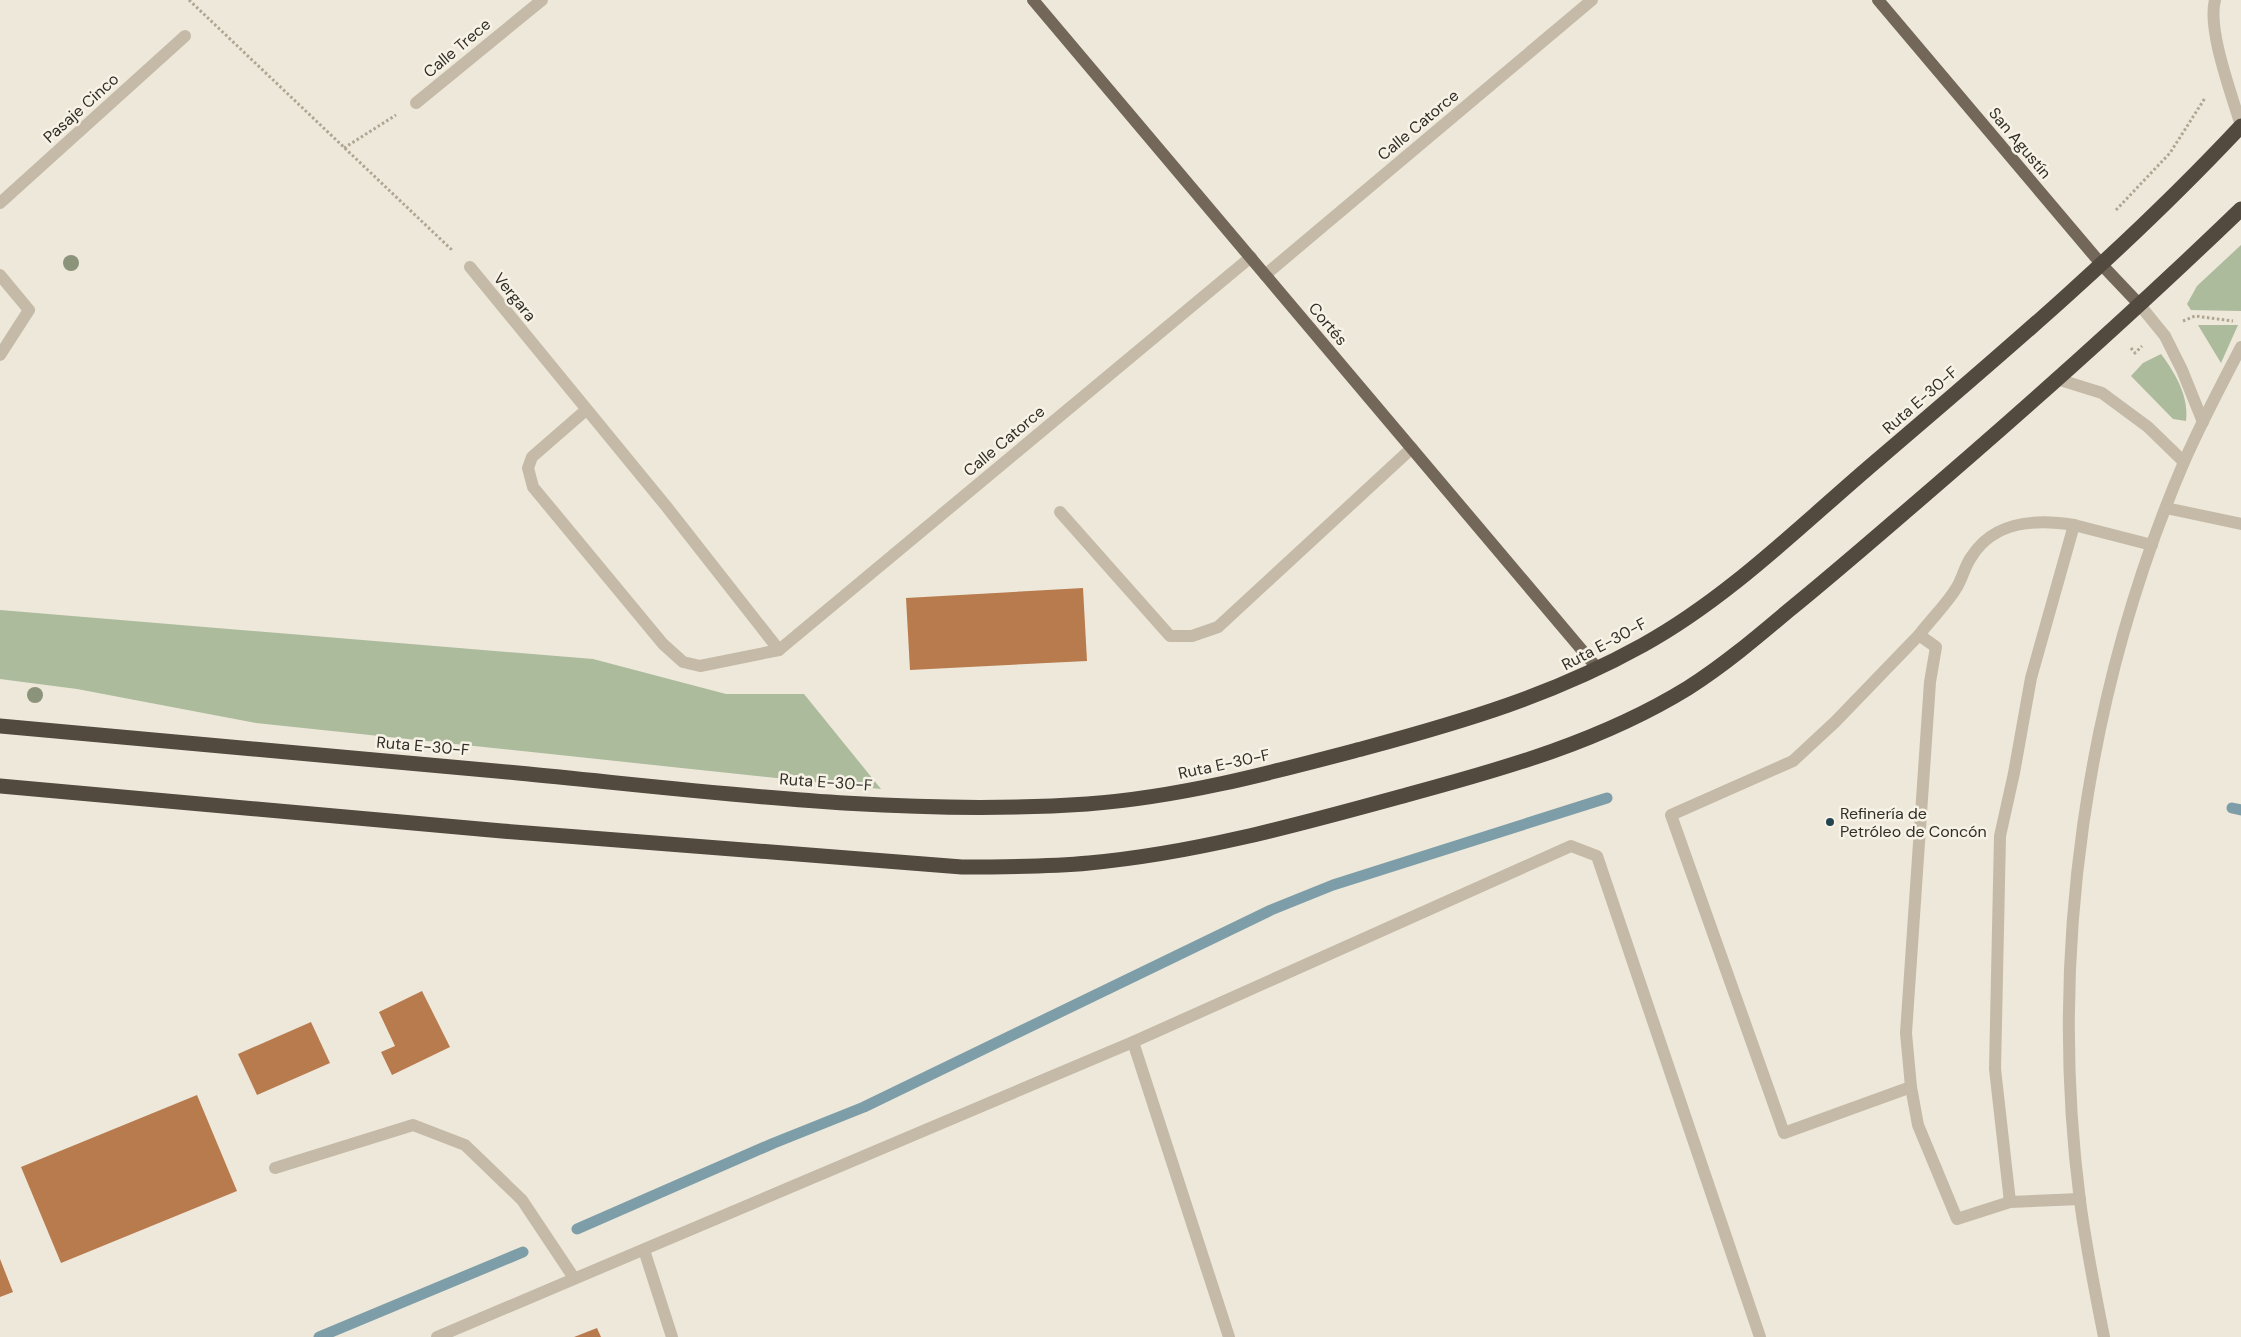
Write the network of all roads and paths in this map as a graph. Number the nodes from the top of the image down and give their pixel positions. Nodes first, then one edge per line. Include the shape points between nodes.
1 (188, 0) edge
2 (542, 0) edge
3 (1033, 0) edge
4 (1592, 0) edge
5 (1878, 0) edge
6 (2215, 0) edge
7 (185, 36) dead end
8 (2224, 68) junction
9 (416, 103) joint
10 (2241, 126) edge
11 (344, 148) junction
12 (0, 203) edge
13 (2241, 210) edge
14 (2084, 244) junction
15 (1250, 257) junction
16 (2102, 265) junction
17 (470, 267) joint
18 (0, 275) edge
19 (1265, 276) junction
20 (2140, 304) junction
21 (2241, 347) edge
22 (0, 355) edge
23 (2057, 379) junction
24 (586, 410) junction
25 (2203, 422) junction
26 (1412, 448) junction
27 (2184, 462) junction
28 (2166, 508) junction
29 (1060, 512) dead end
30 (2241, 524) edge
31 (2074, 525) junction
32 (2152, 545) junction
33 (1919, 635) junction
34 (779, 650) junction
35 (1598, 669) junction
36 (0, 726) edge
37 (0, 786) edge
38 (1133, 1042) junction
39 (1911, 1087) junction
40 (274, 1168) dead end
41 (2080, 1199) junction
42 (2010, 1202) junction
43 (644, 1250) junction
44 (574, 1278) junction
45 (437, 1337) edge
46 (672, 1337) edge
47 (1229, 1337) edge
48 (1760, 1337) edge
49 (2104, 1337) edge

1 - 11 path
2 - 9 street, Calle Trece
3 - 15 main road, Cortés
4 - 19 street, Calle Catorce
5 - 14 main road, San Agustín
6 - 8 street via 2214,22
7 - 12 street, Pasaje Cinco
8 - 10 street
8 - 14 path via 2170,153
9 - 11 path
10 - 16 highway, Ruta E-30-F
11 - 17 path
13 - 20 highway
14 - 16 main road, San Agustín
15 - 19 main road, Cortés
15 - 34 street, Calle Catorce
16 - 20 main road, San Agustín
16 - 35 highway, Ruta E-30-F via 1735,581 1649,642
17 - 24 street, Vergara
18 - 22 street via 30,310
19 - 26 main road, Cortés
20 - 23 highway
20 - 25 street via 2165,336
21 - 25 street
23 - 27 street via 2102,393 2148,427
23 - 37 highway via 1864,548 1755,638 1723,664 1663,702 1603,732 1531,760 1232,841 1090,863 1020,868 962,867 502,831
24 - 34 street, Vergara
24 - 34 street via 532,457 528,468 533,487 663,644 683,662 700,666
25 - 27 street
26 - 29 street via 1218,627 1192,636 1170,636
26 - 35 main road, Cortés
27 - 28 street
28 - 30 street
28 - 32 street
31 - 32 street
31 - 33 street via 2046,520 2014,525 1988,538 1972,556 1956,588
31 - 42 street via 2030,678 2000,836 1995,1069
32 - 41 street via 2106,704 2078,868 2070,1033
33 - 39 street via 1936,647 1930,682 1906,1033
33 - 39 street via 1793,762 1671,815 1784,1133
35 - 36 highway, Ruta E-30-F via 1499,710 1259,776 1155,796 1090,804 914,806 721,792
38 - 43 street
38 - 47 street
38 - 48 street via 1571,846 1597,856
39 - 42 street via 1918,1125 1957,1219
40 - 44 street via 413,1125 465,1145 522,1200
41 - 42 street
41 - 49 street
43 - 44 street
43 - 46 street
44 - 45 street

